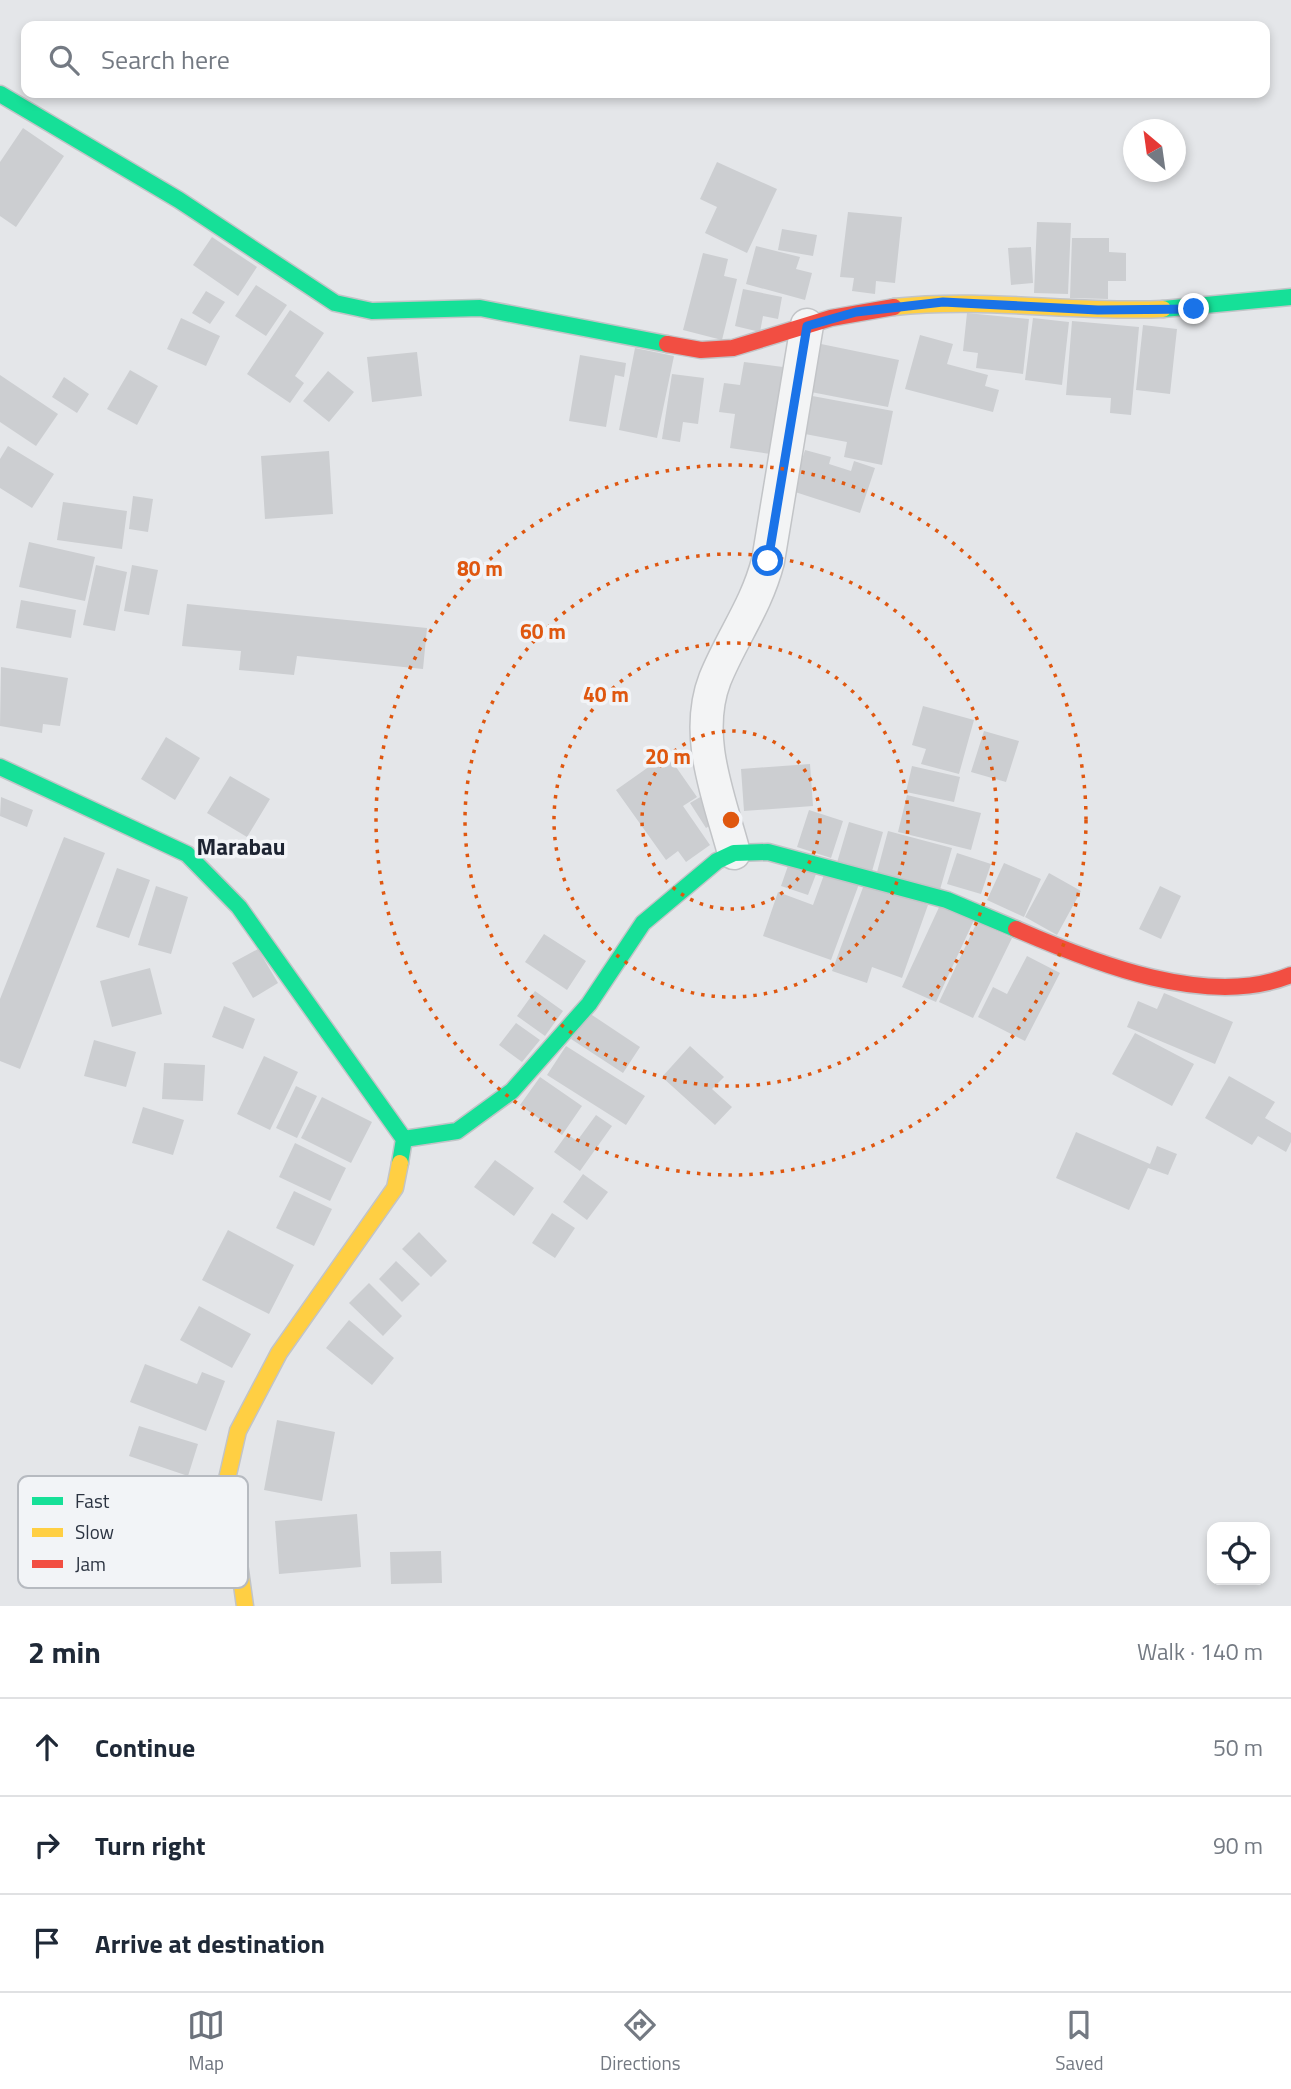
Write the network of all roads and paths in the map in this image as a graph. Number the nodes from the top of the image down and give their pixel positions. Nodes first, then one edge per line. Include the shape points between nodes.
1 (0, 94) edge
2 (1291, 297) edge
3 (807, 326) junction
4 (0, 767) edge
5 (734, 853) junction
6 (1291, 975) edge
7 (404, 1139) junction
8 (228, 1476) edge
9 (242, 1588) edge
10 (245, 1606) edge

1 - 3 street via 179,200 335,303 360,312 480,308 712,351 757,346
2 - 3 street via 1194,309 1098,310 943,302 856,312
3 - 5 street via 760,593 708,702 709,759
4 - 7 street via 187,854 239,907
5 - 6 street via 768,852 947,901 1054,946 1176,984 1237,989 1268,985
5 - 7 street via 699,874 643,923 589,1004 512,1091 457,1131
7 - 8 street via 395,1188 279,1353 239,1431
9 - 10 street

